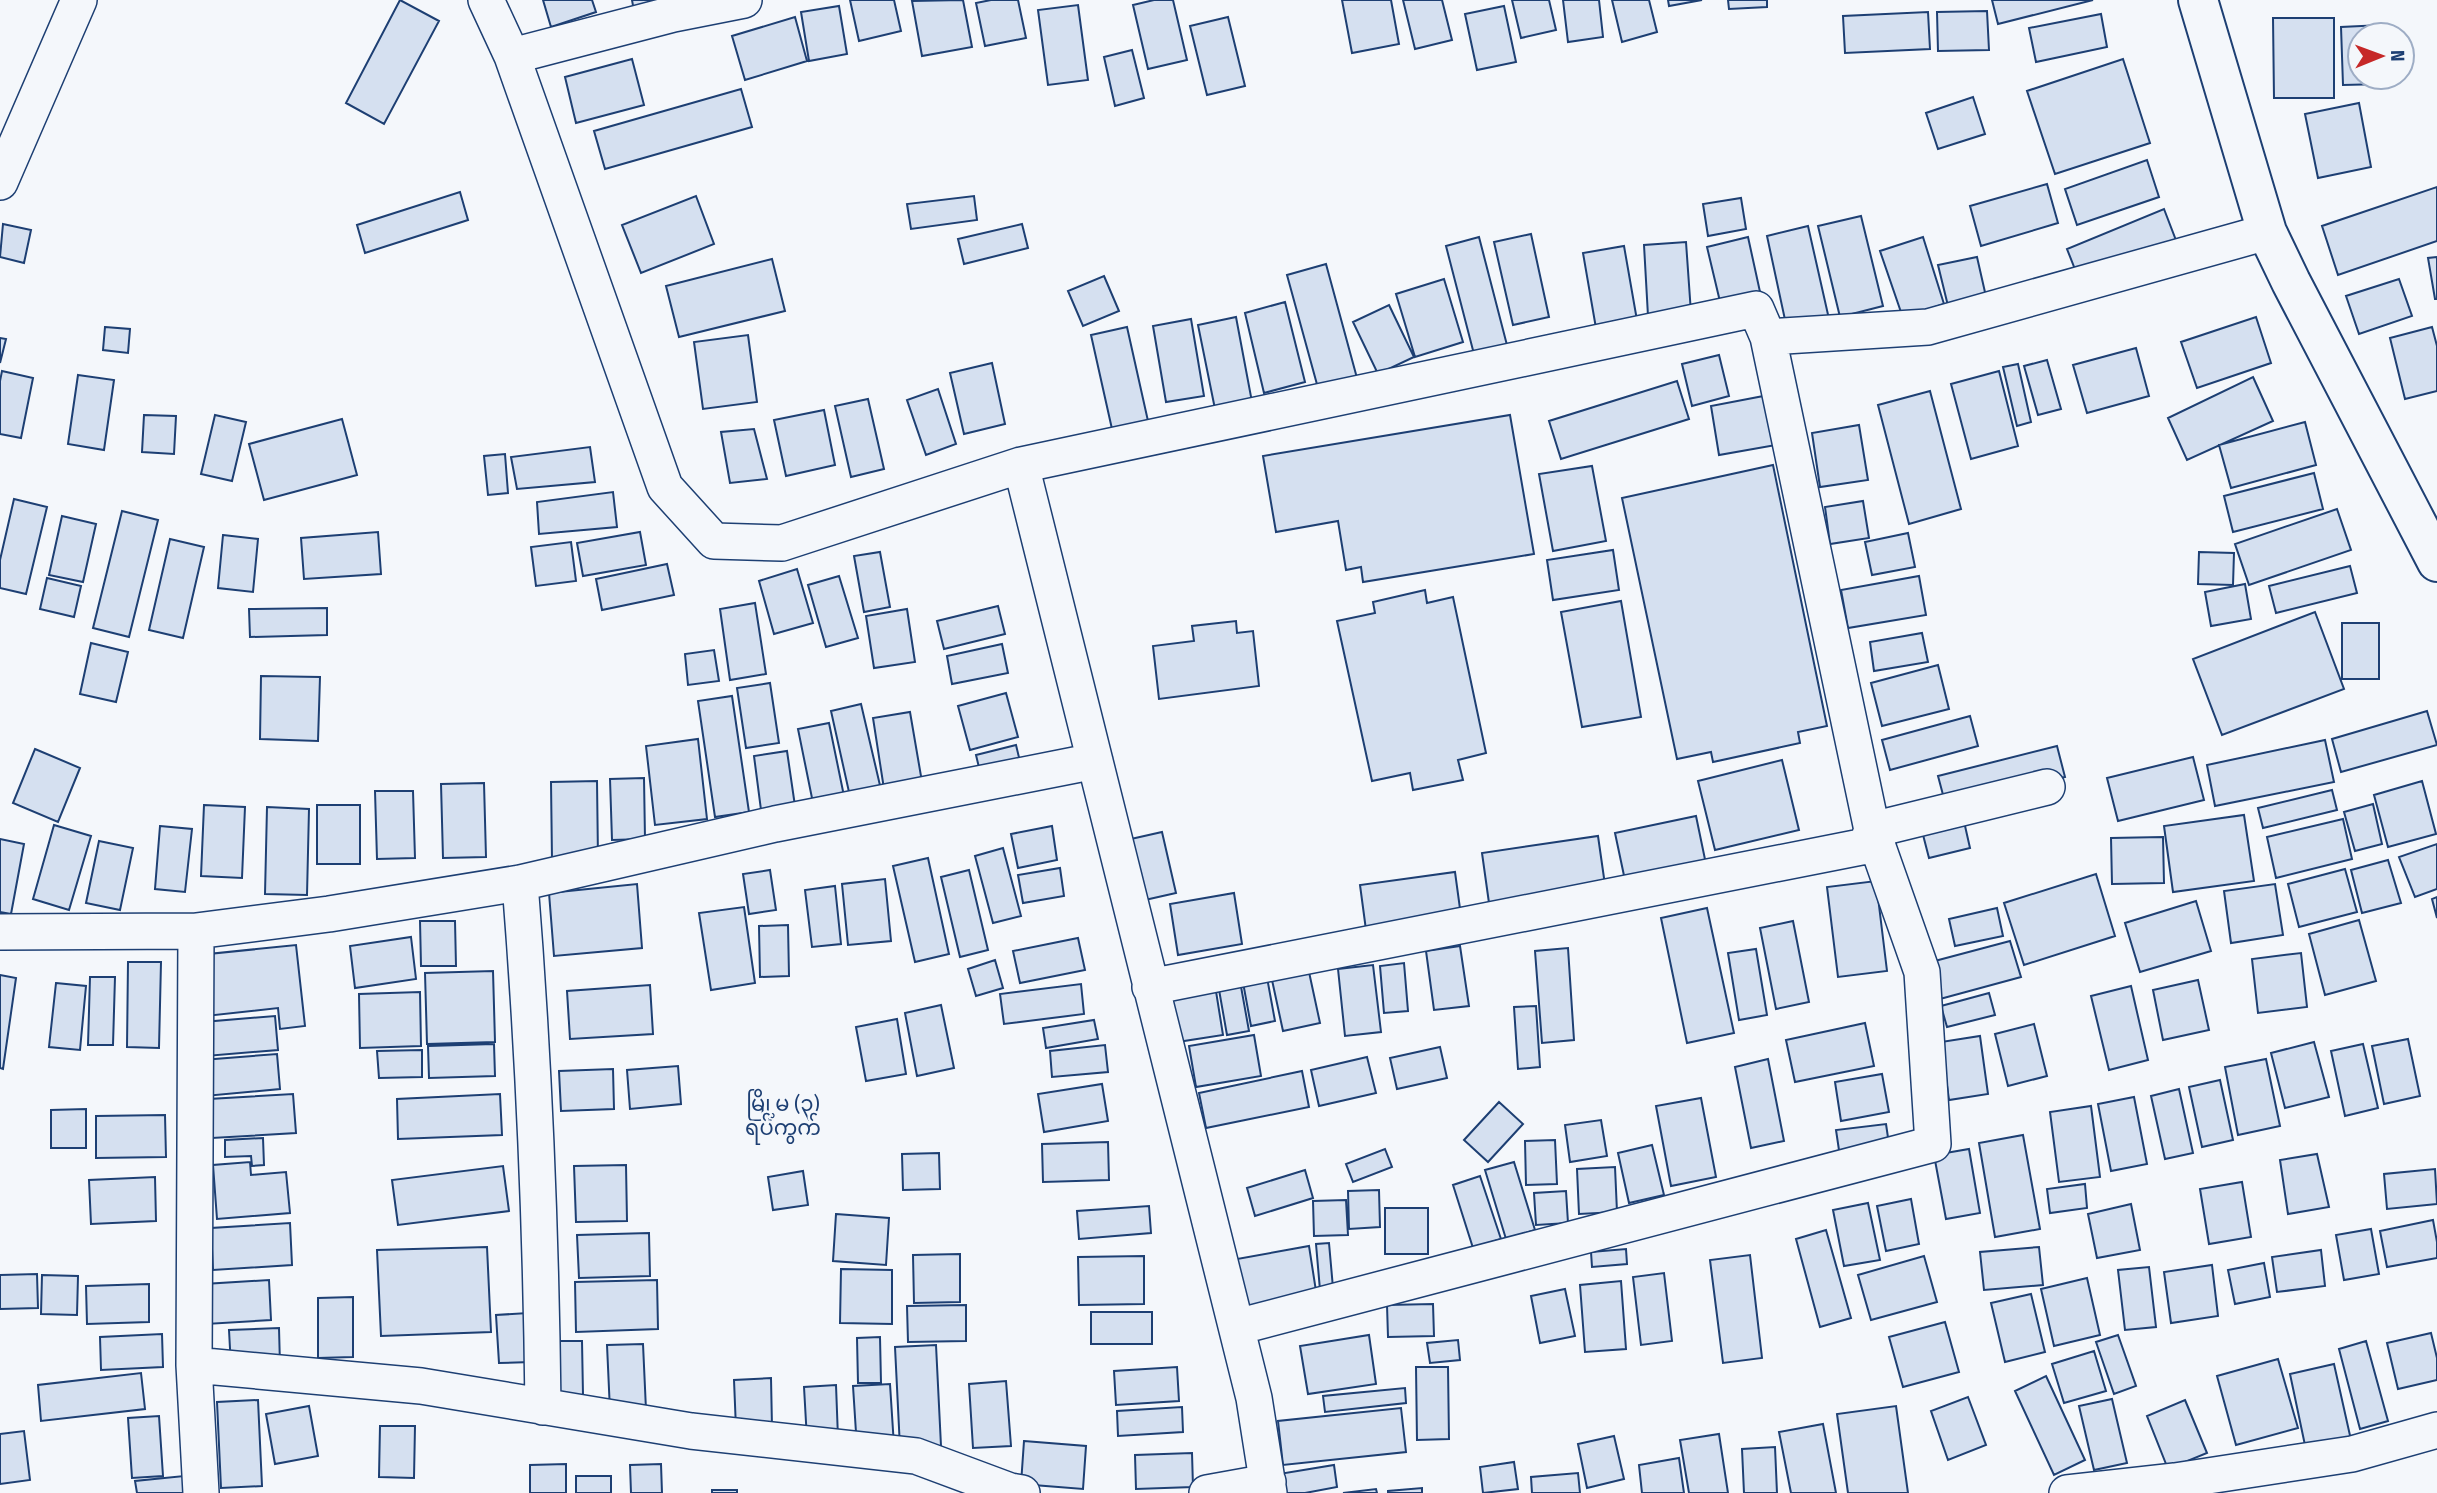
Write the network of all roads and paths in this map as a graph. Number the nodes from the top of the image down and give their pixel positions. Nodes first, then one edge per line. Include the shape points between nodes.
1 (79, 0) edge
2 (486, 0) edge
3 (744, 0) edge
4 (2198, 0) edge
5 (512, 56) junction
6 (0, 182) edge
7 (2267, 232) junction
8 (1768, 337) junction
9 (1021, 465) junction
10 (2437, 562) edge
11 (1095, 761) junction
12 (2047, 787) dead end
13 (1871, 830) junction
14 (520, 883) junction
15 (197, 931) junction
16 (0, 932) edge
17 (1150, 987) junction
18 (1237, 1327) junction
19 (194, 1364) junction
20 (543, 1407) junction
21 (2437, 1430) edge
22 (2177, 1487) edge
23 (1268, 1488) edge
24 (201, 1493) edge
25 (1022, 1493) edge
26 (1207, 1493) edge
27 (2067, 1493) edge

1 - 6 street
2 - 5 street
3 - 5 street
4 - 7 main road
5 - 9 street via 664,487 714,541 782,543
7 - 8 street via 1928,327
7 - 10 main road
8 - 9 street via 1756,309
8 - 13 street
9 - 11 street
11 - 14 street via 775,824
11 - 17 street
12 - 13 street
13 - 17 street via 1866,846
13 - 18 street via 1922,972 1933,1144
14 - 15 street
14 - 20 street via 541,1250
15 - 16 street
15 - 19 street
17 - 18 street
18 - 23 street
19 - 20 street via 421,1386
19 - 24 street
20 - 25 street via 691,1431 916,1455
21 - 22 street via 2352,1454
22 - 27 street
23 - 26 street

